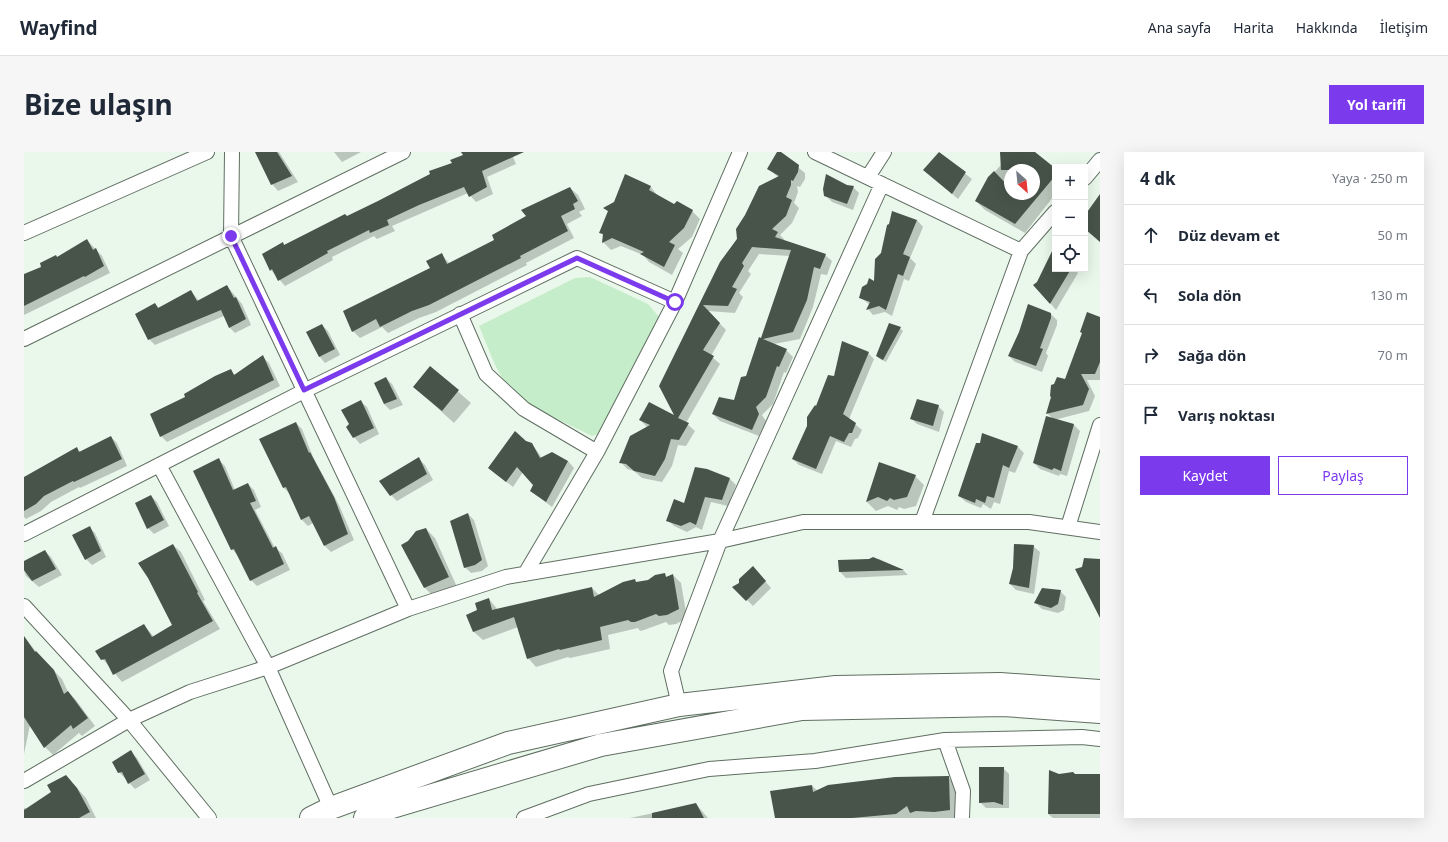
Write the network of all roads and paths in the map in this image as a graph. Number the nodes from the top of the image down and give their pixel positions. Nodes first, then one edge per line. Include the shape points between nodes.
1 (207, 152) edge
2 (232, 152) edge
3 (403, 152) edge
4 (740, 152) edge
5 (815, 152) edge
6 (884, 152) edge
7 (1100, 160) edge
8 (1088, 174) edge
9 (868, 177) junction
10 (882, 184) junction
11 (1052, 216) edge
12 (24, 233) edge
13 (231, 236) junction
14 (1022, 251) junction
15 (675, 302) junction
16 (460, 314) junction
17 (24, 339) edge
18 (304, 390) junction
19 (1100, 425) edge
20 (597, 452) junction
21 (159, 465) junction
22 (922, 522) junction
23 (1068, 527) junction
24 (1100, 532) edge
25 (24, 534) edge
26 (720, 541) junction
27 (525, 574) junction
28 (24, 606) edge
29 (408, 609) junction
30 (268, 667) junction
31 (1100, 691) edge
32 (679, 705) junction
33 (1100, 712) edge
34 (129, 720) junction
35 (1100, 739) edge
36 (945, 740) junction
37 (24, 781) edge
38 (331, 808) junction
39 (210, 818) edge
40 (311, 818) edge
41 (365, 818) edge
42 (524, 818) edge
43 (962, 818) edge

1 - 12 street
2 - 13 street
3 - 13 street
4 - 15 street
5 - 9 street
6 - 9 street
7 - 8 street
9 - 10 street
10 - 14 street
10 - 26 street
11 - 14 street
13 - 17 street
13 - 18 street
14 - 22 street
15 - 16 street via 577,258
15 - 20 street
16 - 18 street
16 - 20 street via 486,374 524,409
18 - 21 street
18 - 29 street
19 - 23 street
20 - 27 street
21 - 25 street
21 - 30 street
22 - 23 street via 1029,522
22 - 26 street via 803,522
23 - 24 street
26 - 27 street
26 - 32 street via 671,671
27 - 29 street via 506,577
28 - 34 street
29 - 30 street
30 - 34 street via 190,692
30 - 38 street
31 - 32 highway via 1000,684 836,687
32 - 38 highway via 508,743
33 - 41 highway via 1003,706 802,709 601,745 382,810
34 - 37 street
34 - 39 street
35 - 36 street via 1082,737
36 - 42 street via 815,761 708,770 589,794
36 - 43 street via 963,791
38 - 40 highway

